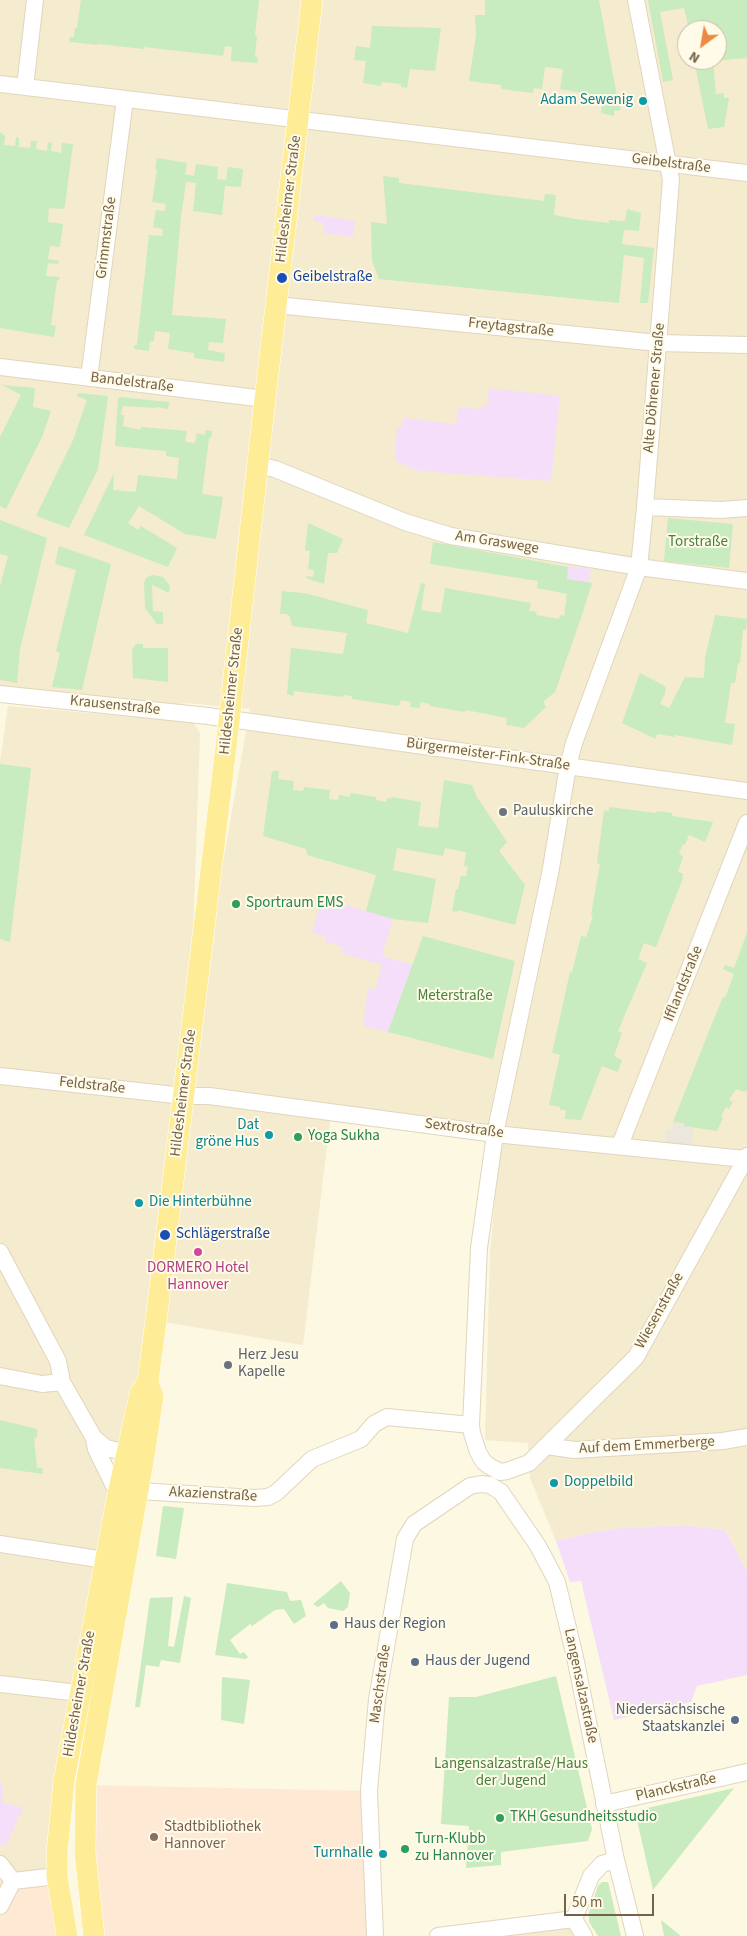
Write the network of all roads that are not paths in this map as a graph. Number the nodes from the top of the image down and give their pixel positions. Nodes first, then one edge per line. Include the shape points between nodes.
1 (35, 0) edge
2 (312, 0) edge
3 (636, 0) edge
4 (0, 84) edge
5 (25, 87) junction
6 (125, 99) junction
7 (298, 119) junction
8 (668, 163) junction
9 (747, 172) edge
10 (276, 305) junction
11 (658, 342) junction
12 (747, 345) edge
13 (0, 368) edge
14 (89, 378) junction
15 (265, 398) junction
16 (257, 465) junction
17 (645, 507) junction
18 (747, 508) edge
19 (639, 567) junction
20 (747, 582) edge
21 (0, 694) edge
22 (229, 720) junction
23 (568, 766) junction
24 (747, 791) edge
25 (747, 823) edge
26 (0, 1076) edge
27 (184, 1096) junction
28 (494, 1134) junction
29 (620, 1145) junction
30 (746, 1158) edge
31 (739, 1184) edge
32 (0, 1252) edge
33 (0, 1376) edge
34 (62, 1382) junction
35 (471, 1425) junction
36 (747, 1437) edge
37 (94, 1438) junction
38 (547, 1446) junction
39 (136, 1455) junction
40 (490, 1486) joint
41 (128, 1492) junction
42 (0, 1544) edge
43 (105, 1560) junction
44 (0, 1684) edge
45 (79, 1693) junction
46 (747, 1772) edge
47 (604, 1804) junction
48 (616, 1860) junction
49 (0, 1864) edge
50 (57, 1876) junction
51 (13, 1881) junction
52 (0, 1906) edge
53 (574, 1919) junction
54 (371, 1935) edge
55 (67, 1936) edge
56 (94, 1936) edge
57 (438, 1936) edge
58 (584, 1936) edge
59 (634, 1936) edge

1 - 5 street
2 - 7 main road, Hildesheimer Straße
3 - 8 street, Alte Döhrener Straße
4 - 5 street, Geibelstraße
5 - 6 street, Geibelstraße
6 - 7 street, Geibelstraße
6 - 14 street, Grimmstraße
7 - 8 street, Geibelstraße
7 - 10 main road, Hildesheimer Straße
8 - 9 street, Geibelstraße
8 - 11 street, Alte Döhrener Straße via 671,180
10 - 11 street, Freytagstraße
10 - 15 main road, Hildesheimer Straße
11 - 12 street, Freytagstraße
11 - 17 street, Alte Döhrener Straße
13 - 14 street, Bandelstraße
14 - 15 street, Bandelstraße
15 - 16 main road, Hildesheimer Straße
16 - 19 street, Am Graswege via 275,468 427,530
16 - 22 main road, Hildesheimer Straße
17 - 18 street
17 - 19 street, Alte Döhrener Straße
19 - 20 street, Am Graswege
19 - 23 street, Alte Döhrener Straße
21 - 22 street, Krausenstraße
22 - 23 street, Bürgermeister-Fink-Straße
22 - 27 main road, Hildesheimer Straße
23 - 24 street, Bürgermeister-Fink-Straße
23 - 28 street via 550,874
25 - 29 street, Ifflandstraße
26 - 27 street, Feldstraße
27 - 28 street, Sextrostraße via 254,1101
27 - 39 main road, Hildesheimer Straße via 148,1381 140,1394
28 - 29 street, Sextrostraße
28 - 35 street via 479,1248
29 - 30 street, Sextrostraße
30 - 31 street, Wiesenstraße
31 - 38 street, Wiesenstraße via 636,1357
32 - 34 street via 58,1361
33 - 34 street via 42,1384
34 - 37 street
35 - 38 street via 483,1461 500,1472 529,1463
35 - 41 street, Akazienstraße via 386,1417 360,1439 312,1459 268,1497
36 - 38 street, Auf dem Emmerberge via 574,1450
37 - 39 street via 106,1448
37 - 41 street via 96,1449
39 - 41 main road, Hildesheimer Straße
40 - 47 street, Langensalzastraße via 501,1492 538,1546 557,1582
40 - 54 street, Maschstraße via 470,1486 414,1524 405,1539 377,1699 369,1791
41 - 43 main road, Hildesheimer Straße
41 - 56 main road, Hildesheimer Straße via 86,1785 85,1852
42 - 43 street
43 - 45 main road, Hildesheimer Straße
44 - 45 street
45 - 50 main road, Hildesheimer Straße via 64,1781
46 - 47 street, Planckstraße
47 - 48 street, Langensalzastraße
48 - 53 street via 602,1864 591,1876
48 - 59 street, Langensalzastraße
49 - 51 street
50 - 51 street
50 - 55 main road, Hildesheimer Straße
51 - 52 street
53 - 57 street
53 - 58 street

